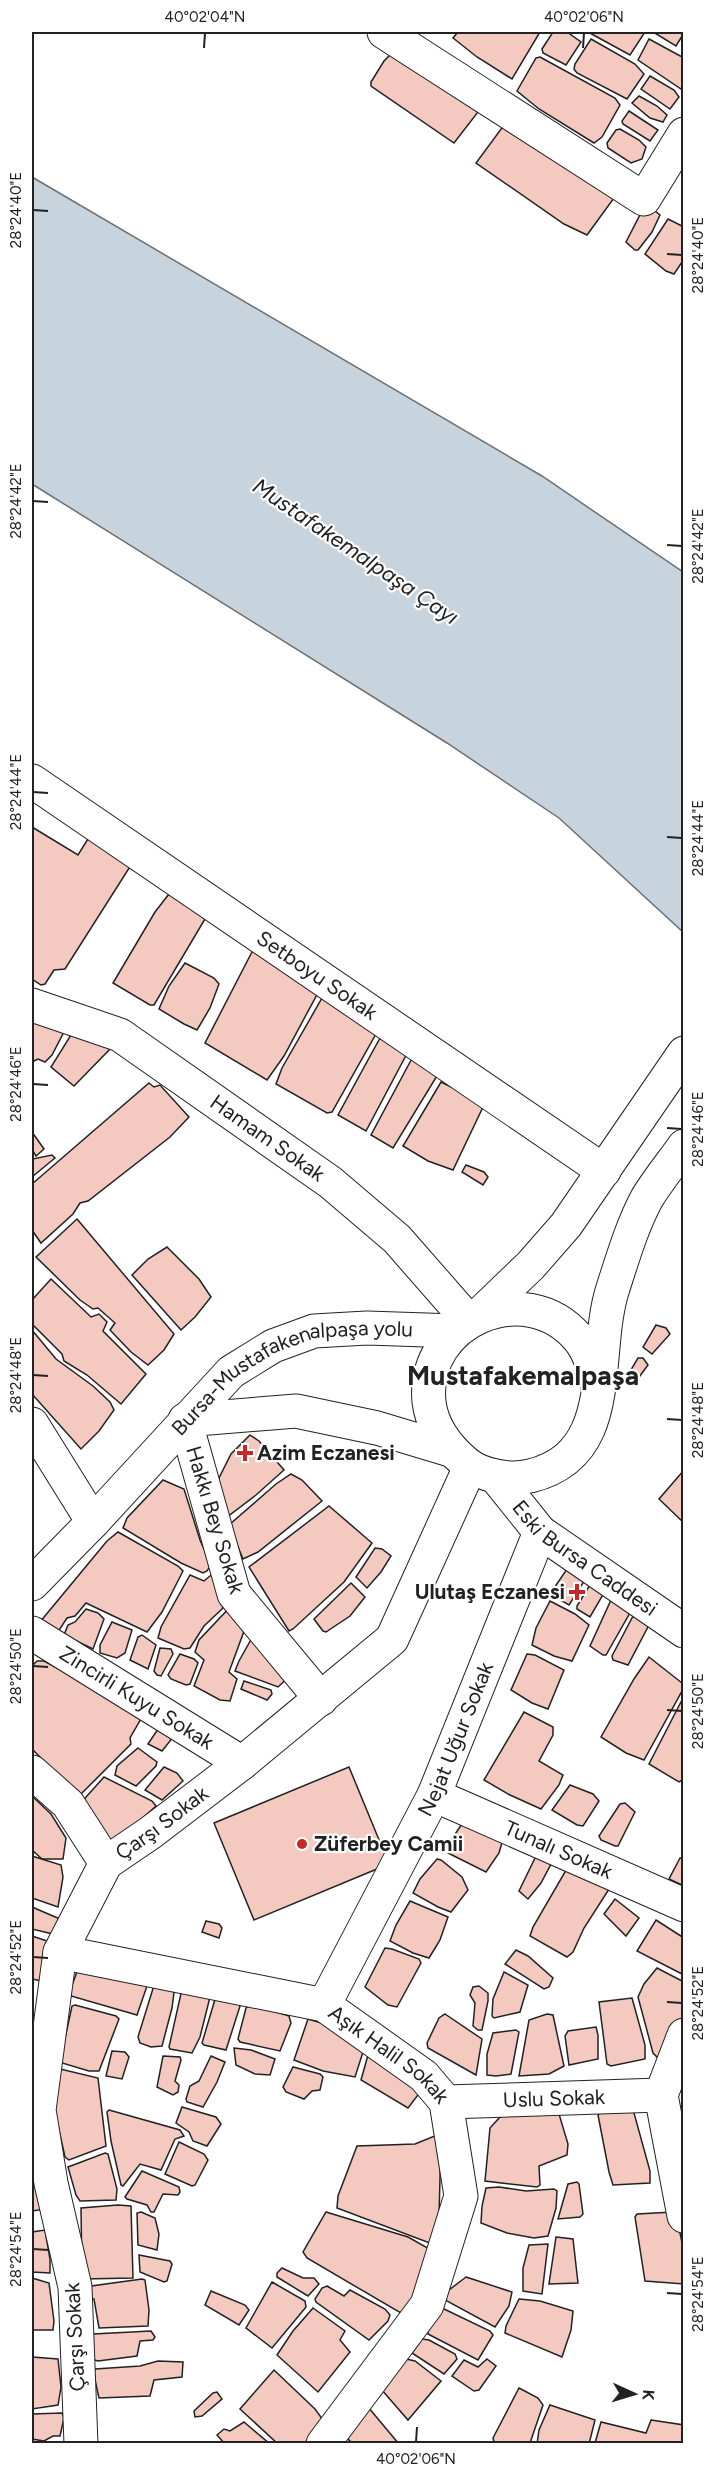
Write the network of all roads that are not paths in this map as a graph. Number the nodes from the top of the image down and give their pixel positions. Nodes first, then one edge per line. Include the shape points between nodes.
1 (384, 32) edge
2 (684, 134) edge
3 (32, 781) edge
4 (32, 1005) edge
5 (684, 1053) edge
6 (684, 1146) edge
7 (604, 1171) junction
8 (467, 1323) junction
9 (598, 1388) junction
10 (184, 1420) junction
11 (32, 1424) edge
12 (472, 1464) junction
13 (93, 1522) junction
14 (540, 1532) junction
15 (32, 1584) edge
16 (684, 1631) edge
17 (32, 1633) edge
18 (321, 1699) junction
19 (242, 1762) junction
20 (32, 1772) edge
21 (434, 1795) junction
22 (106, 1863) junction
23 (684, 1905) edge
24 (60, 1952) junction
25 (324, 2005) junction
26 (684, 2035) edge
27 (661, 2095) junction
28 (447, 2102) junction
29 (684, 2216) edge
30 (81, 2444) edge
31 (323, 2444) edge

1 - 2 street via 644,199
3 - 7 street, Setboyu Sokak
4 - 8 street, Hamam Sokak via 120,1035 330,1182 397,1239
5 - 7 street
6 - 9 street, Bursa-Mustafakenalpaşa yolu via 647,1198 628,1241 606,1309
7 - 8 street via 566,1225 531,1265
8 - 9 street, Bursa-Mustafakenalpaşa yolu via 504,1309 531,1310 556,1320 578,1338 592,1361
8 - 10 street, Bursa-Mustafakenalpaşa yolu via 314,1331 273,1346 231,1372
8 - 12 street, Bursa-Mustafakenalpaşa yolu via 440,1352 430,1376 429,1402 436,1428
9 - 12 street, Bursa-Mustafakenalpaşa yolu via 596,1414 586,1438 569,1458 546,1472 521,1478
10 - 12 street, Bursa-Mustafakenalpaşa yolu via 296,1411 377,1428
10 - 13 street
10 - 18 street, Hakkı Bey Sokak via 234,1594
11 - 13 street
12 - 14 street, Eski Bursa Caddesi
12 - 18 street, Çarşı Sokak via 392,1639
13 - 15 street
14 - 16 street, Eski Bursa Caddesi
14 - 21 street, Nejat Uğur Sokak
17 - 19 street, Zincirli Kuyu Sokak
18 - 19 street, Çarşı Sokak
19 - 22 street, Çarşı Sokak
20 - 22 street via 68,1804
21 - 23 street, Tunalı Sokak
21 - 25 street, Nejat Uğur Sokak
22 - 24 street, Çarşı Sokak
24 - 25 street, Aşık Halil Sokak
24 - 30 street, Çarşı Sokak via 39,2110 75,2287
25 - 28 street, Aşık Halil Sokak via 424,2076
26 - 27 street
27 - 28 street, Uslu Sokak
27 - 29 street
28 - 31 street, Aşık Halil Sokak via 461,2196 427,2306

